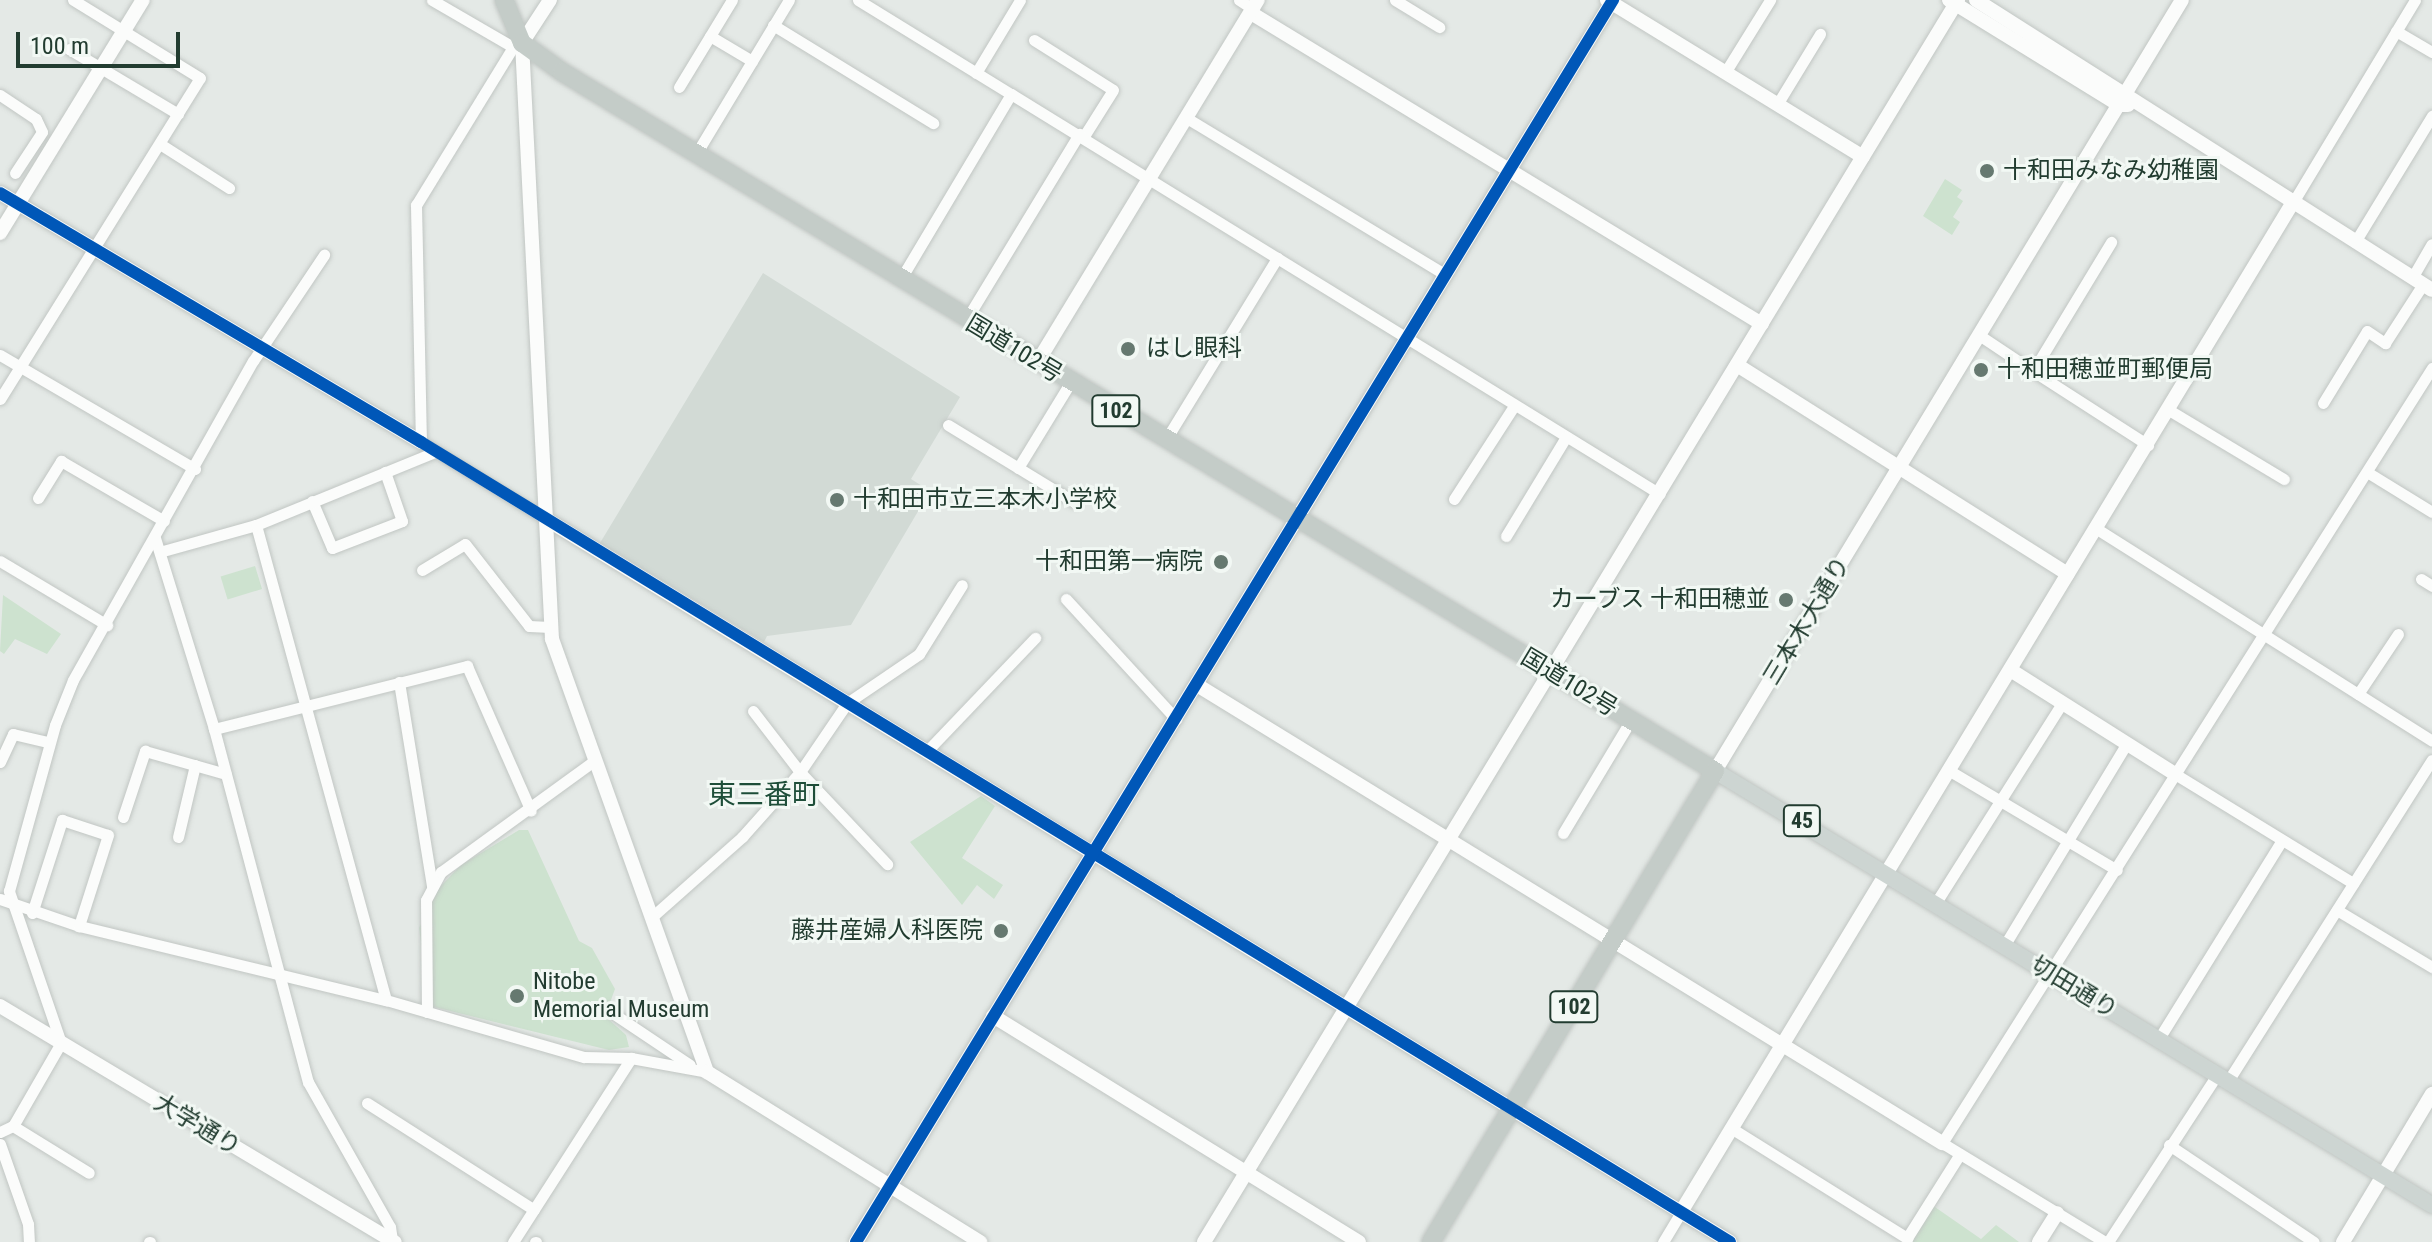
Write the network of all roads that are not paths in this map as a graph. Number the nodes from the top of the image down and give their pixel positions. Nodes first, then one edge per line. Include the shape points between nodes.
1 (73, 0) edge
2 (143, 0) edge
3 (432, 0) edge
4 (504, 0) edge
5 (550, 0) edge
6 (732, 0) edge
7 (789, 0) edge
8 (858, 0) edge
9 (1020, 0) edge
10 (1239, 0) edge
11 (1395, 0) edge
12 (1770, 0) edge
13 (1976, 0) edge
14 (2182, 0) edge
15 (2415, 0) edge
16 (1611, 1) edge
17 (1954, 1) edge
18 (1254, 7) edge
19 (773, 25) junction
20 (1439, 27) dead end
21 (2396, 31) junction
22 (123, 32) junction
23 (1820, 34) dead end
24 (710, 36) junction
25 (1034, 40) dead end
26 (518, 45) junction
27 (69, 49) dead end
28 (2432, 52) edge
29 (752, 61) junction
30 (100, 69) junction
31 (1726, 71) junction
32 (976, 73) junction
33 (679, 87) dead end
34 (1011, 94) junction
35 (0, 95) edge
36 (2122, 99) junction
37 (1778, 103) junction
38 (178, 114) junction
39 (2432, 116) edge
40 (1185, 117) junction
41 (933, 123) dead end
42 (1082, 135) junction
43 (160, 144) junction
44 (696, 154) junction
45 (1863, 157) junction
46 (1510, 171) junction
47 (15, 173) dead end
48 (1148, 178) junction
49 (229, 188) dead end
50 (0, 193) edge
51 (18, 204) junction
52 (2292, 204) junction
53 (0, 233) edge
54 (2111, 242) dead end
55 (2355, 242) junction
56 (2432, 244) edge
57 (93, 250) junction
58 (324, 255) dead end
59 (1277, 258) junction
60 (1446, 275) junction
61 (900, 281) junction
62 (2422, 284) edge
63 (966, 320) junction
64 (1762, 324) junction
65 (1979, 335) junction
66 (1408, 338) junction
67 (264, 351) junction
68 (0, 355) edge
69 (1037, 363) junction
70 (1737, 365) junction
71 (20, 368) junction
72 (2432, 368) edge
73 (2033, 371) junction
74 (1070, 383) junction
75 (0, 399) edge
76 (2323, 403) dead end
77 (1514, 406) junction
78 (2169, 410) junction
79 (948, 425) dead end
80 (1566, 437) junction
81 (1165, 441) junction
82 (421, 442) junction
83 (2148, 445) junction
84 (435, 452) junction
85 (1018, 468) junction
86 (195, 469) junction
87 (1898, 471) junction
88 (385, 472) junction
89 (2367, 472) junction
90 (2284, 479) dead end
91 (1660, 494) junction
92 (38, 498) dead end
93 (1454, 499) dead end
94 (312, 501) junction
95 (1074, 502) dead end
96 (2432, 512) edge
97 (546, 519) junction
98 (1297, 519) junction
99 (164, 521) junction
100 (256, 525) junction
101 (2097, 529) junction
102 (1506, 536) dead end
103 (155, 538) junction
104 (163, 551) junction
105 (0, 561) edge
106 (422, 570) dead end
107 (2068, 574) junction
108 (962, 585) dead end
109 (1066, 599) dead end
110 (107, 625) junction
111 (550, 627) junction
112 (2263, 634) junction
113 (2398, 634) dead end
114 (1035, 638) dead end
115 (2012, 671) junction
116 (1550, 672) junction
117 (399, 682) junction
118 (1197, 685) junction
119 (2358, 694) junction
120 (847, 703) junction
121 (2062, 703) junction
122 (305, 705) junction
123 (753, 711) dead end
124 (1176, 719) junction
125 (1631, 720) junction
126 (214, 729) junction
127 (2432, 741) edge
128 (49, 742) junction
129 (2127, 743) junction
130 (926, 752) junction
131 (595, 760) junction
132 (2432, 760) edge
133 (0, 762) edge
134 (195, 765) junction
135 (1715, 771) junction
136 (1950, 771) junction
137 (800, 772) junction
138 (226, 774) junction
139 (2175, 774) junction
140 (1999, 802) junction
141 (531, 811) junction
142 (123, 817) dead end
143 (1563, 833) dead end
144 (178, 837) dead end
145 (1448, 838) junction
146 (2282, 840) junction
147 (2069, 843) junction
148 (1093, 853) junction
149 (887, 864) dead end
150 (2117, 870) junction
151 (1888, 873) junction
152 (2353, 883) junction
153 (432, 886) junction
154 (5, 902) edge
155 (1935, 904) junction
156 (2337, 910) junction
157 (32, 913) junction
158 (653, 916) junction
159 (79, 926) junction
160 (1615, 939) junction
161 (2004, 946) junction
162 (2432, 967) edge
163 (2050, 973) junction
164 (278, 974) junction
165 (386, 1000) junction
166 (0, 1006) edge
167 (1347, 1006) junction
168 (605, 1008) dead end
169 (427, 1012) junction
170 (993, 1016) junction
171 (2158, 1040) junction
172 (1782, 1042) junction
173 (61, 1043) junction
174 (631, 1058) junction
175 (702, 1071) junction
176 (2223, 1078) junction
177 (2432, 1094) edge
178 (367, 1103) dead end
179 (1513, 1109) junction
180 (13, 1126) junction
181 (1731, 1128) junction
182 (0, 1132) edge
183 (1942, 1143) junction
184 (0, 1144) edge
185 (2169, 1145) junction
186 (1960, 1154) junction
187 (89, 1173) dead end
188 (1246, 1173) junction
189 (2383, 1176) junction
190 (890, 1186) junction
191 (2432, 1205) edge
192 (534, 1210) junction
193 (1681, 1212) junction
194 (2057, 1213) junction
195 (30, 1241) edge
196 (394, 1241) edge
197 (513, 1242) edge
198 (856, 1242) edge
199 (980, 1242) edge
200 (1204, 1242) edge
201 (1359, 1242) edge
202 (1431, 1242) edge
203 (1663, 1242) edge
204 (1730, 1242) edge
205 (2039, 1242) edge
206 (2106, 1242) edge
207 (2314, 1242) edge
208 (2343, 1242) edge

1 - 22 street
2 - 22 street
3 - 26 street
4 - 26 highway
5 - 26 street
6 - 24 street
7 - 19 street
8 - 32 street
9 - 32 street
10 - 18 street
11 - 20 street
12 - 31 street
13 - 36 street
14 - 36 street, 三本木大通り
15 - 21 street
16 - 31 street
16 - 46 street
17 - 36 street
17 - 45 street
18 - 40 street
18 - 46 street
19 - 29 street
19 - 41 street
21 - 28 street
21 - 52 street
22 - 30 street
22 - 38 street via 200,78
23 - 37 street
24 - 29 street
24 - 33 street
25 - 42 street via 1113,90
26 - 44 highway, 国道102号 / 102
26 - 82 street via 416,205
26 - 97 street
27 - 30 street
29 - 44 street
30 - 38 street
30 - 51 street
31 - 37 street
32 - 34 street
34 - 42 street
34 - 61 street
35 - 47 street via 36,119 42,132
36 - 52 street
36 - 65 street, 三本木大通り
37 - 45 street
38 - 43 street
39 - 55 street
40 - 48 street
40 - 60 street
42 - 48 street
42 - 63 street
43 - 49 street
43 - 57 street
44 - 61 highway, 国道102号 / 102
45 - 64 street
46 - 60 street
46 - 64 street
48 - 59 street
48 - 69 street
50 - 51 street
51 - 53 street
51 - 57 street
52 - 55 street
52 - 78 street
54 - 73 street
55 - 62 street
56 - 62 street
57 - 67 street
57 - 71 street
58 - 67 street
59 - 66 street
59 - 81 street
60 - 66 street
61 - 63 highway, 国道102号 / 102
62 - 76 street via 2385,343 2367,331
63 - 69 highway, 国道102号 / 102
64 - 70 street
65 - 73 street
65 - 87 street, 三本木大通り
66 - 77 street
66 - 98 street
67 - 82 street
67 - 86 street
68 - 71 street
69 - 74 highway, 国道102号 / 102
70 - 87 street
70 - 91 street
71 - 75 street
71 - 86 street
72 - 89 street
73 - 83 street
74 - 81 highway, 国道102号 / 102
74 - 85 street
77 - 80 street
77 - 93 street
78 - 83 street
78 - 90 street
79 - 85 street
80 - 91 street
80 - 102 street
81 - 98 highway, 国道102号 / 102
82 - 84 street
83 - 101 street
84 - 88 street
84 - 97 street
85 - 95 street
86 - 99 street
87 - 107 street
87 - 135 street, 三本木大通り
88 - 94 street
88 - 94 street via 402,521 332,548
89 - 96 street
89 - 112 street
91 - 116 street
92 - 99 street via 61,461
94 - 100 street
97 - 111 street
97 - 120 street
98 - 116 highway, 国道102号 / 102
98 - 118 street
99 - 103 street
100 - 104 street
100 - 122 street
101 - 107 street
101 - 112 street
103 - 104 street
103 - 110 street
104 - 126 street
105 - 110 street
106 - 111 street via 465,544 529,626
107 - 115 street
108 - 120 street via 919,654
109 - 124 street
110 - 128 street via 73,680
111 - 131 street
112 - 119 street
112 - 139 street
113 - 119 street
114 - 130 street
115 - 121 street
115 - 136 street
116 - 125 highway, 国道102号 / 102
116 - 145 street
117 - 122 street
117 - 141 street via 467,666
117 - 153 street
118 - 124 street
118 - 145 street
119 - 127 street
120 - 130 street
120 - 137 street
121 - 129 street
121 - 140 street
122 - 126 street
122 - 165 street
123 - 137 street
124 - 148 street
125 - 135 highway, 国道102号 / 102
125 - 143 street
126 - 138 street
128 - 133 street via 13,734
128 - 154 street
129 - 139 street
129 - 147 street
130 - 148 street
131 - 141 street
131 - 158 street
132 - 152 street
134 - 138 street
134 - 142 street via 145,751
134 - 144 street
135 - 151 main road, 切田通り / 45
135 - 160 highway, 三本木大通り / 102
136 - 140 street
136 - 151 street
137 - 149 street
137 - 158 street via 718,863
138 - 164 street
139 - 146 street
139 - 150 street
140 - 147 street
140 - 155 street
141 - 153 street via 457,859
145 - 160 street
145 - 167 street
146 - 152 street
146 - 171 street
147 - 150 street
147 - 161 street
148 - 167 street
148 - 170 street
150 - 163 street
151 - 155 main road, 切田通り / 45
151 - 172 street
152 - 156 street
153 - 169 street via 426,900
154 - 157 street
154 - 173 street
155 - 161 main road, 切田通り / 45
156 - 162 street
156 - 176 street
157 - 159 street
157 - 159 street via 62,820 108,835
158 - 175 street
159 - 164 street
160 - 172 street
160 - 179 highway, 三本木大通り / 102
161 - 163 main road, 切田通り / 45
163 - 171 main road, 切田通り / 45
163 - 183 street
164 - 165 street
164 - 196 street via 308,1082
165 - 169 street
166 - 173 street, 大学通り
167 - 179 street
167 - 188 street
168 - 175 street
169 - 174 street via 584,1057
170 - 188 street
170 - 190 street
171 - 176 main road, 切田通り / 45
172 - 181 street
172 - 183 street
173 - 180 street
173 - 196 street, 大学通り
174 - 175 street
174 - 192 street
175 - 190 street
176 - 185 street
176 - 189 main road, 切田通り / 45
177 - 189 street
178 - 192 street
179 - 193 street
179 - 202 highway, 三本木大通り / 102
180 - 182 street
180 - 187 street
181 - 186 street via 1907,1238
181 - 193 street
183 - 186 street
184 - 195 street
185 - 206 street
185 - 207 street
186 - 194 street
188 - 200 street
188 - 201 street
189 - 191 main road, 切田通り / 45
189 - 208 street
190 - 198 street
190 - 199 street
192 - 197 street
193 - 203 street
193 - 204 street
194 - 205 street
194 - 206 street

